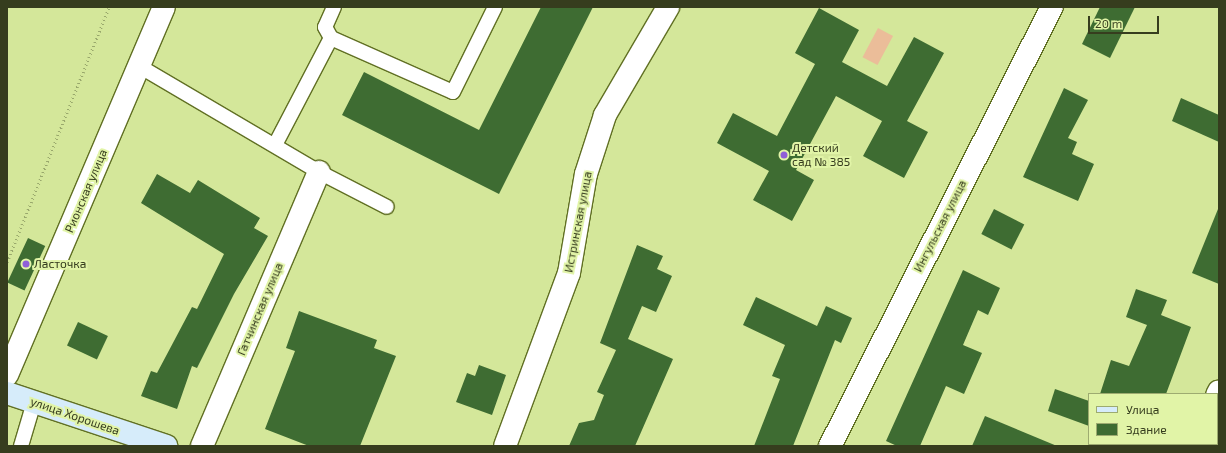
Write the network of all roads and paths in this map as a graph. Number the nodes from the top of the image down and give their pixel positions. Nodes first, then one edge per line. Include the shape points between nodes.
1 (109, 7) edge
2 (164, 7) edge
3 (334, 7) edge
4 (495, 7) edge
5 (668, 7) edge
6 (1052, 7) edge
7 (331, 38) junction
8 (139, 66) junction
9 (275, 146) junction
10 (319, 172) junction
11 (387, 207) dead end
12 (7, 262) edge
13 (7, 375) edge
14 (7, 393) edge
15 (34, 402) junction
16 (21, 446) edge
17 (166, 446) edge
18 (202, 446) edge
19 (505, 446) edge
20 (830, 446) edge

1 - 12 path
2 - 8 street, Рионская улица
3 - 7 lane via 325,27
4 - 7 lane via 453,92
5 - 19 street, Истринская улица via 605,115 586,174 569,273
6 - 20 street, Ингульская улица
7 - 9 lane
8 - 9 lane
8 - 13 street, Рионская улица
9 - 10 lane
10 - 11 lane
10 - 18 street, Гатчинская улица
14 - 15 main road, улица Хорошева
15 - 16 lane
15 - 17 main road, улица Хорошева

